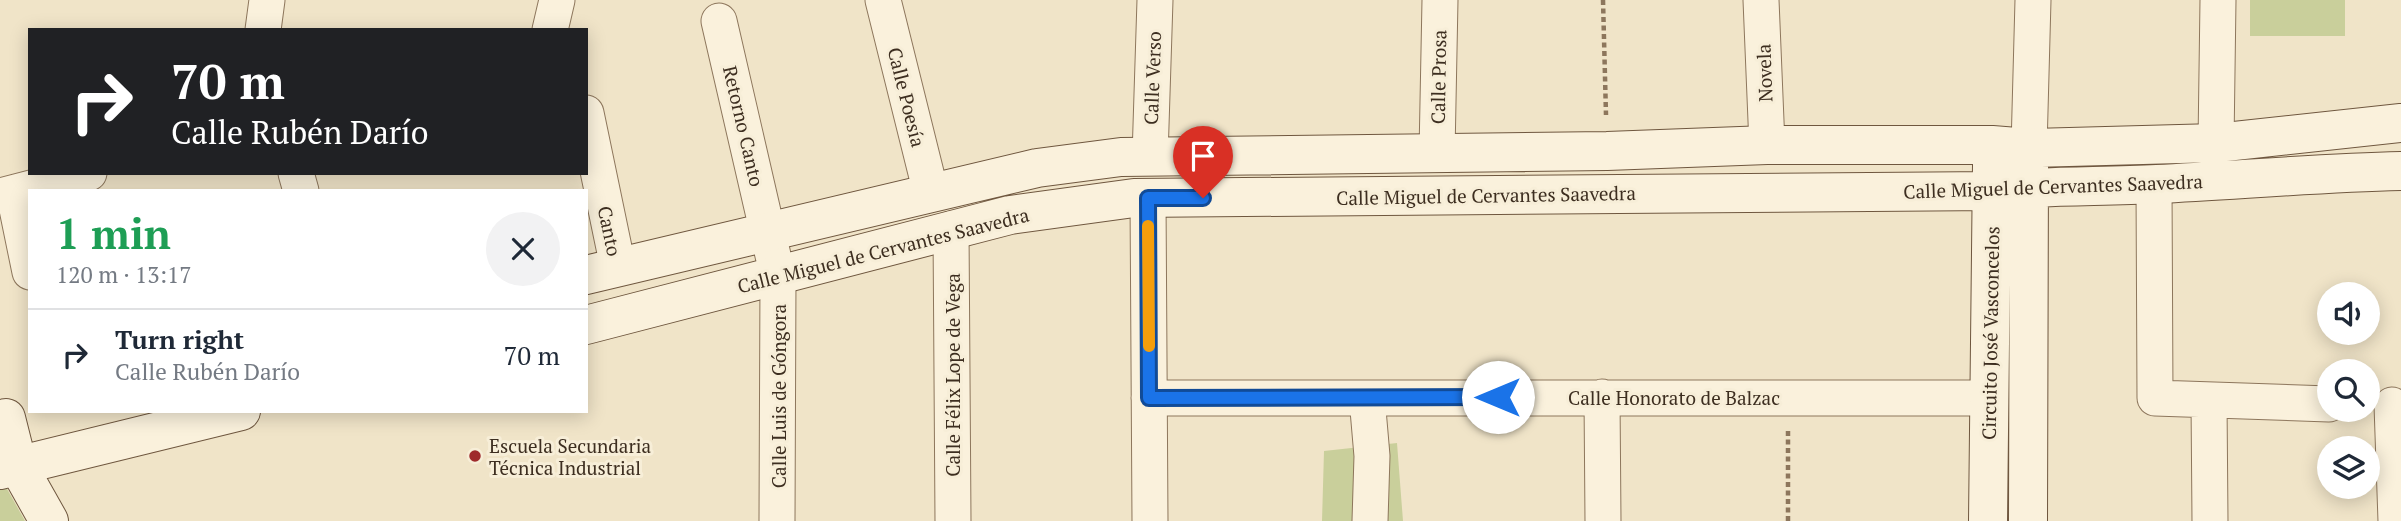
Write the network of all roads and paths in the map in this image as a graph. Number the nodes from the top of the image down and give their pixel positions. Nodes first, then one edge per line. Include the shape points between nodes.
1 (267, 0) edge
2 (557, 0) edge
3 (883, 0) edge
4 (1155, 0) edge
5 (1440, 0) edge
6 (1603, 0) edge
7 (1761, 0) edge
8 (2033, 0) edge
9 (2218, 0) edge
10 (719, 21) dead end
11 (262, 28) edge
12 (550, 28) edge
13 (2401, 123) edge
14 (588, 133) edge
15 (2216, 142) junction
16 (1767, 145) junction
17 (2010, 146) junction
18 (1607, 151) junction
19 (1437, 153) junction
20 (1150, 157) junction
21 (2401, 171) edge
22 (83, 175) edge
23 (2154, 184) junction
24 (41, 189) edge
25 (2010, 189) junction
26 (28, 193) edge
27 (931, 193) junction
28 (1148, 198) junction
29 (8, 200) edge
30 (951, 229) junction
31 (769, 231) junction
32 (28, 265) edge
33 (602, 271) edge
34 (778, 276) junction
35 (588, 324) edge
36 (1787, 396) junction
37 (1602, 397) junction
38 (1149, 398) junction
39 (1367, 398) junction
40 (1989, 398) junction
41 (2209, 401) junction
42 (2317, 404) edge
43 (2387, 405) edge
44 (233, 413) edge
45 (13, 416) edge
46 (9, 468) edge
47 (48, 521) edge
48 (777, 521) edge
49 (953, 521) edge
50 (1150, 521) edge
51 (1370, 521) edge
52 (1603, 521) edge
53 (1788, 521) edge
54 (1988, 521) edge
55 (2028, 521) edge
56 (2210, 521) edge
57 (2396, 521) edge

1 - 11 street
2 - 12 street
3 - 27 street, Calle Poesía
4 - 20 street, Calle Verso
5 - 19 street, Calle Prosa
6 - 18 path
7 - 16 street, Novela
8 - 17 street
9 - 15 street
10 - 31 street, Retorno Canto
13 - 15 street, Calle Miguel de Cervantes Saavedra
14 - 33 street, Canto
15 - 17 street, Calle Miguel de Cervantes Saavedra
16 - 17 street, Calle Miguel de Cervantes Saavedra
16 - 18 street, Calle Miguel de Cervantes Saavedra
17 - 25 street, Circuito José Vasconcelos
18 - 19 street, Calle Miguel de Cervantes Saavedra
19 - 20 street, Calle Miguel de Cervantes Saavedra
20 - 27 street, Calle Miguel de Cervantes Saavedra via 1037,169
21 - 23 street, Calle Miguel de Cervantes Saavedra
22 - 24 street
23 - 25 street, Calle Miguel de Cervantes Saavedra
23 - 41 street via 2155,398
25 - 28 street, Calle Miguel de Cervantes Saavedra
25 - 40 street, Circuito José Vasconcelos
25 - 55 street, Circuito José Vasconcelos
26 - 29 street
27 - 31 street, Calle Miguel de Cervantes Saavedra
28 - 30 street, Calle Miguel de Cervantes Saavedra via 1010,215
28 - 38 street
29 - 32 street
30 - 34 street, Calle Miguel de Cervantes Saavedra
30 - 49 street, Calle Félix Lope de Vega
31 - 33 street, Calle Miguel de Cervantes Saavedra
31 - 34 street, Calle Luis de Góngora
34 - 35 street, Calle Miguel de Cervantes Saavedra
34 - 48 street, Calle Luis de Góngora
36 - 37 street, Calle Honorato de Balzac
36 - 40 street, Calle Honorato de Balzac
36 - 53 path
37 - 39 street, Calle Honorato de Balzac
37 - 52 street
38 - 39 street, Calle Honorato de Balzac
38 - 50 street
39 - 51 street via 1372,456
40 - 54 street, Circuito José Vasconcelos
41 - 42 street
41 - 56 street
43 - 57 street
44 - 46 street
45 - 46 street
46 - 47 street

